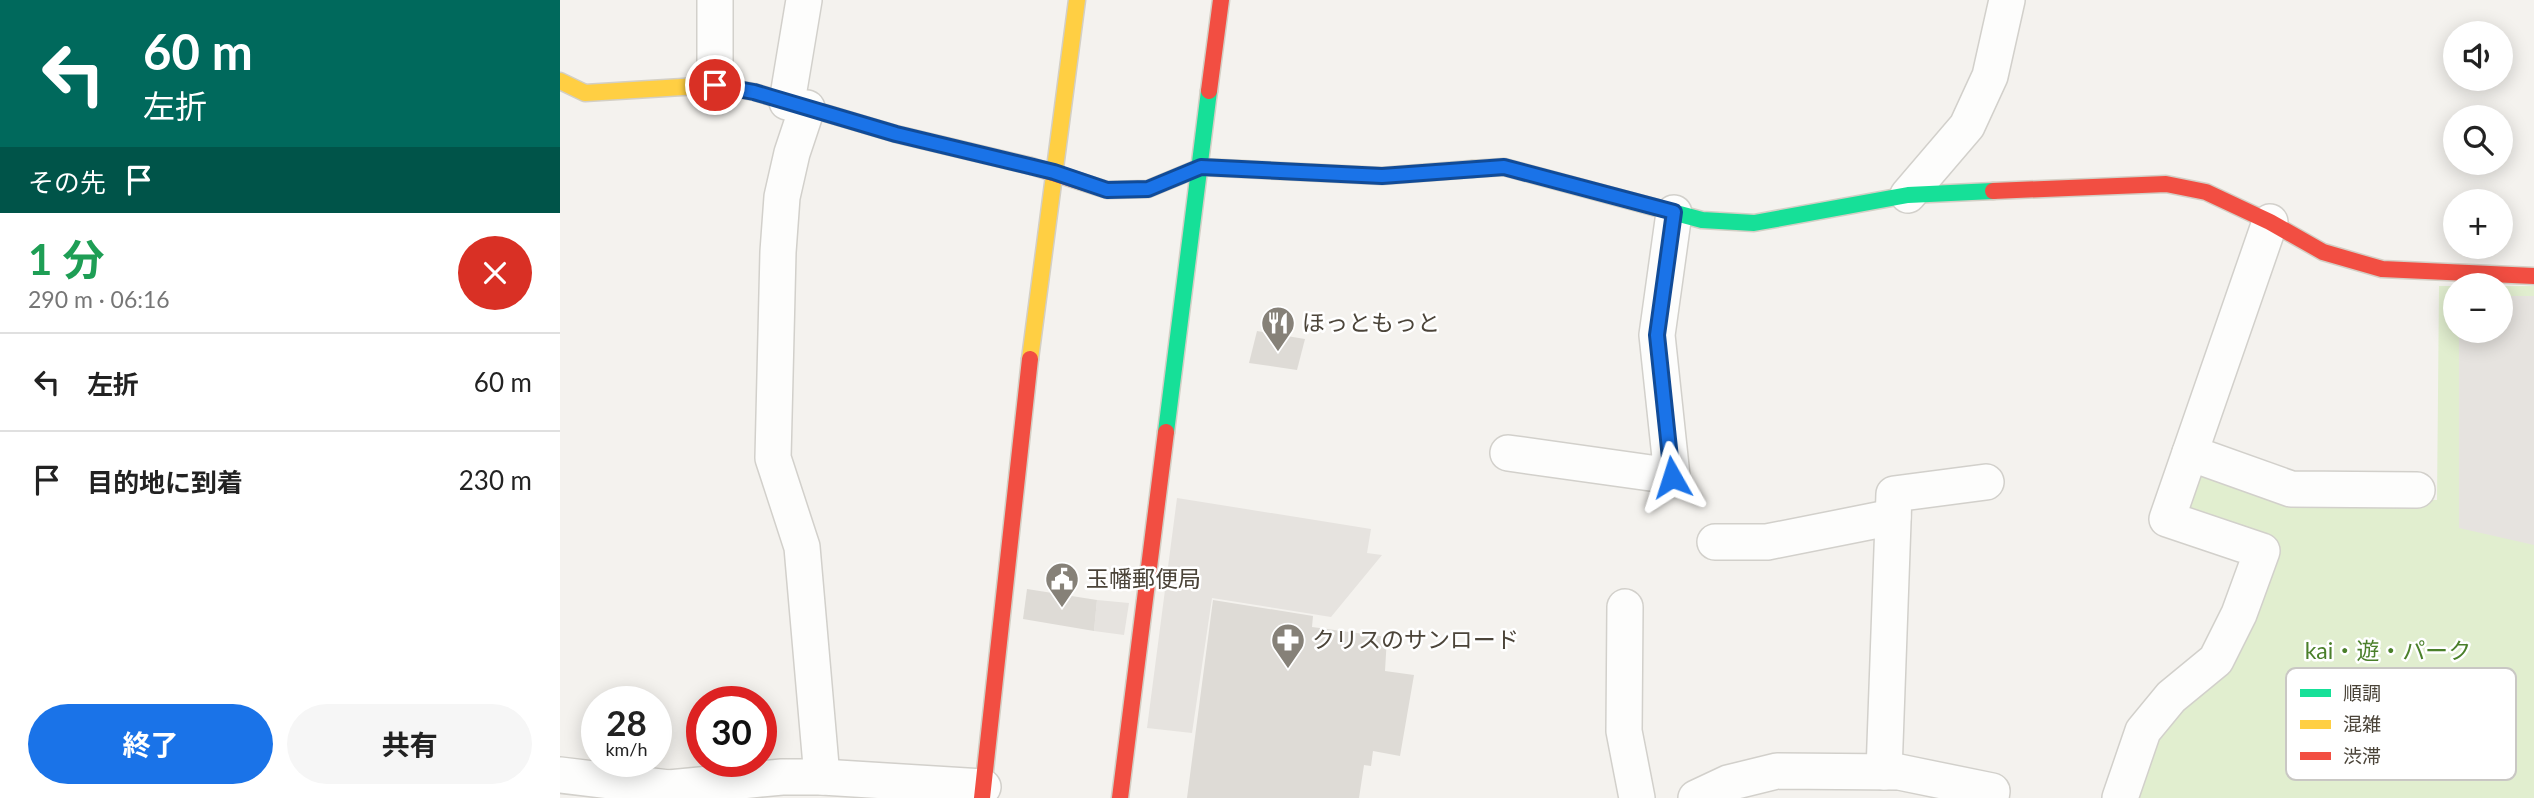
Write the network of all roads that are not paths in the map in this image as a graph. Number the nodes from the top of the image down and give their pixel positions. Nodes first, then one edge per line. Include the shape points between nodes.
1 (715, 0) edge
2 (804, 0) edge
3 (1077, 0) edge
4 (1221, 0) edge
5 (2007, 0) edge
6 (560, 81) edge
7 (715, 85) junction
8 (797, 105) junction
9 (1201, 167) junction
10 (1054, 172) junction
11 (1908, 195) junction
12 (1674, 212) junction
13 (2270, 222) junction
14 (2534, 276) edge
15 (1508, 453) dead end
16 (2190, 453) junction
17 (1986, 482) dead end
18 (2417, 490) dead end
19 (1893, 517) junction
20 (1715, 542) dead end
21 (1625, 607) dead end
22 (1884, 772) junction
23 (560, 775) edge
24 (822, 777) junction
25 (983, 792) edge
26 (1121, 798) edge
27 (1637, 798) edge
28 (1696, 798) edge
29 (1991, 798) edge
30 (2120, 798) edge

1 - 7 street
2 - 8 street
3 - 10 street
4 - 9 street
5 - 11 street via 1990,76 1967,126
6 - 7 street via 585,93
7 - 8 street
8 - 10 street
8 - 24 street via 778,252 773,458 802,547
9 - 10 street via 1148,189 1107,190
9 - 12 street via 1382,176 1504,167
9 - 26 street
10 - 25 street
11 - 12 street via 1754,223 1702,220
11 - 13 street via 2166,184 2206,192
12 - 15 street via 1657,335 1672,477
13 - 14 street via 2323,252 2382,269
13 - 16 street
16 - 18 street via 2291,489
16 - 30 street via 2167,519 2262,551 2216,660 2171,697 2143,731
17 - 19 street via 1894,494
19 - 20 street via 1767,542
19 - 22 street
21 - 27 street via 1624,731
22 - 28 street via 1777,771 1728,783
22 - 29 street via 1992,791
23 - 24 street via 669,788
24 - 25 street

